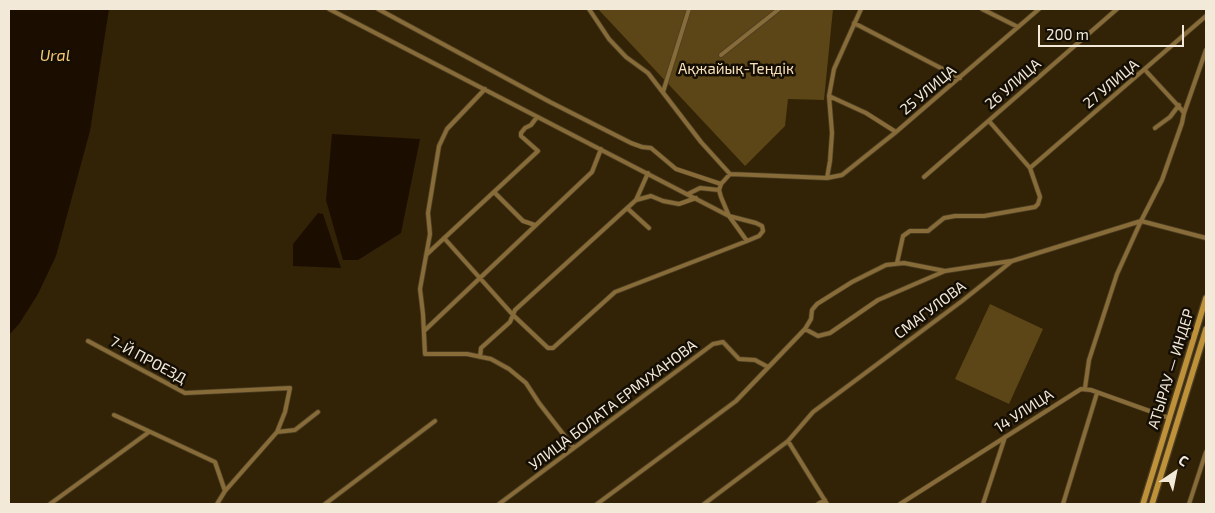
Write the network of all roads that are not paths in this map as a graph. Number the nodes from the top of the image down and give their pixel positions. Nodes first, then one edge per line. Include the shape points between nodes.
1 (329, 9) edge
2 (378, 9) edge
3 (590, 9) edge
4 (689, 9) edge
5 (779, 9) edge
6 (861, 9) edge
7 (982, 9) edge
8 (1039, 9) edge
9 (1116, 9) edge
10 (1206, 16) edge
11 (854, 23) junction
12 (1018, 27) junction
13 (1206, 50) edge
14 (721, 55) dead end
15 (1145, 70) junction
16 (960, 78) junction
17 (485, 89) junction
18 (663, 92) junction
19 (829, 96) junction
20 (1179, 105) junction
21 (1184, 113) junction
22 (538, 116) junction
23 (988, 120) junction
24 (1155, 128) dead end
25 (896, 132) junction
26 (601, 149) junction
27 (1030, 168) junction
28 (648, 173) junction
29 (730, 174) junction
30 (924, 177) dead end
31 (827, 178) junction
32 (721, 184) junction
33 (720, 190) junction
34 (494, 192) junction
35 (688, 194) junction
36 (696, 198) junction
37 (636, 200) junction
38 (627, 208) junction
39 (729, 216) junction
40 (1140, 221) junction
41 (535, 225) junction
42 (649, 228) dead end
43 (444, 238) junction
44 (1206, 238) edge
45 (747, 241) junction
46 (426, 255) junction
47 (1012, 261) junction
48 (897, 263) junction
49 (946, 271) junction
50 (480, 278) junction
51 (1206, 298) edge
52 (1204, 311) edge
53 (513, 315) junction
54 (805, 329) junction
55 (1206, 329) edge
56 (424, 331) junction
57 (1205, 335) edge
58 (88, 341) dead end
59 (480, 357) junction
60 (768, 367) junction
61 (1085, 388) junction
62 (1097, 393) junction
63 (318, 412) dead end
64 (114, 415) dead end
65 (1169, 418) junction
66 (435, 421) dead end
67 (149, 432) junction
68 (277, 432) junction
69 (1005, 437) junction
70 (788, 441) junction
71 (574, 448) junction
72 (1206, 452) edge
73 (224, 492) junction
74 (826, 502) edge
75 (905, 503) edge
76 (50, 504) edge
77 (217, 504) edge
78 (325, 504) edge
79 (499, 504) edge
80 (597, 504) edge
81 (704, 504) edge
82 (818, 504) edge
83 (900, 504) edge
84 (983, 504) edge
85 (1063, 504) edge
86 (1143, 504) edge
87 (1152, 504) edge
88 (1189, 504) edge

1 - 17 street
2 - 32 street via 550,102 632,143 651,148 676,169
3 - 18 street via 609,39 648,73
4 - 18 street
5 - 14 street
6 - 11 street
7 - 12 street
8 - 12 street, 25 УЛИЦА
9 - 23 street, 26 УЛИЦА
10 - 15 street, 27 УЛИЦА
11 - 16 street
11 - 19 street via 834,69
12 - 16 street, 25 УЛИЦА
13 - 21 street
15 - 20 street
15 - 27 street, 27 УЛИЦА
16 - 25 street, 25 УЛИЦА
17 - 22 street
17 - 46 street via 447,129 440,146 428,213 430,234
18 - 29 street
19 - 25 street via 866,113
19 - 31 street via 832,133
20 - 21 street
20 - 24 street
21 - 40 street via 1162,180
22 - 26 street
22 - 34 street via 521,136 538,151
23 - 27 street
23 - 30 street, 26 УЛИЦА
25 - 31 street, 25 УЛИЦА via 842,175
26 - 28 street
26 - 41 street via 592,172
27 - 48 street via 1040,197 1035,207 984,216 944,218 928,230 910,230 903,236
28 - 35 street
28 - 37 street
29 - 31 street
29 - 32 street
32 - 33 street
33 - 35 street via 700,188
33 - 39 street
34 - 41 street via 523,221
34 - 43 street
35 - 36 street
36 - 37 street via 679,204 651,196
36 - 39 street
37 - 38 street
38 - 42 street
38 - 53 street
39 - 45 street
39 - 45 street via 762,226 759,236
40 - 44 street
40 - 47 street, СМАГУЛОВА
40 - 61 street via 1102,318 1089,360
41 - 50 street
43 - 46 street
43 - 50 street
45 - 53 street via 616,292 553,348 544,345
46 - 56 street via 420,289
47 - 49 street
47 - 70 street, СМАГУЛОВА via 813,412
48 - 49 street
48 - 54 street via 852,282 816,304
49 - 54 street via 878,300 830,333 818,336
50 - 53 street
50 - 56 street
51 - 52 main road, АТЫРАУ — ИНДЕР
52 - 65 main road, АТЫРАУ — ИНДЕР
53 - 59 street via 510,322 481,348
54 - 60 street
55 - 57 main road, АТЫРАУ — ИНДЕР
56 - 59 street via 425,354
57 - 87 main road, АТЫРАУ — ИНДЕР
58 - 68 street, 7-Й ПРОЕЗД via 185,393 290,388
59 - 71 street via 509,369 526,383
60 - 71 street, УЛИЦА БОЛАТА ЕРМУХАНОВА via 755,360 739,359 723,342 713,344
60 - 80 street via 736,401
61 - 62 street
61 - 69 street, 14 УЛИЦА via 1076,390
62 - 65 street
62 - 85 street
63 - 68 street via 295,430
64 - 67 street
65 - 86 main road, АТЫРАУ — ИНДЕР
66 - 78 street
67 - 73 street via 215,462
67 - 76 street
68 - 73 street
69 - 75 street, 14 УЛИЦА
69 - 84 street
70 - 74 street
70 - 81 street, СМАГУЛОВА
71 - 79 street, УЛИЦА БОЛАТА ЕРМУХАНОВА
72 - 88 street
73 - 77 street
74 - 82 street
75 - 83 street, 14 УЛИЦА

